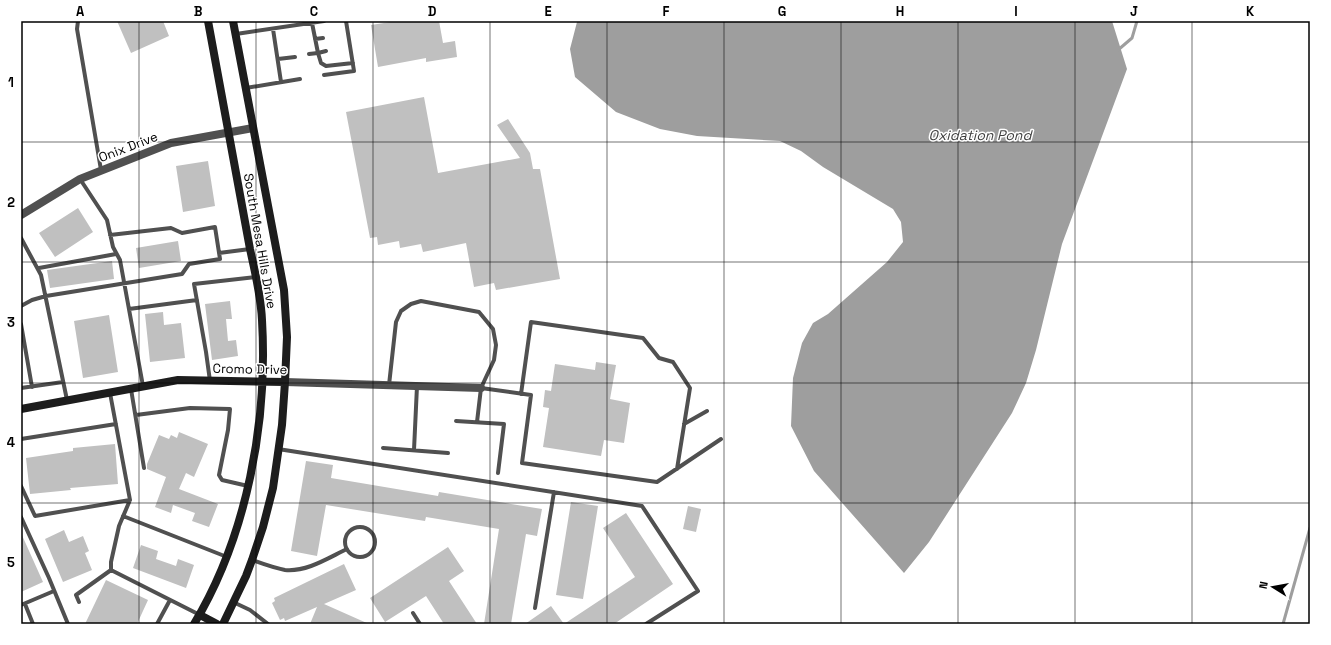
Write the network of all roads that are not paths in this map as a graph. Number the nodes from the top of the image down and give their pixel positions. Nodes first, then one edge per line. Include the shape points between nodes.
1 (78, 21) edge
2 (208, 21) edge
3 (233, 21) edge
4 (324, 21) edge
5 (346, 21) edge
6 (312, 23) junction
7 (273, 29) junction
8 (348, 33) junction
9 (236, 34) junction
10 (342, 34) dead end
11 (323, 38) dead end
12 (315, 39) junction
13 (350, 47) junction
14 (344, 48) dead end
15 (326, 51) dead end
16 (318, 53) junction
17 (309, 54) dead end
18 (295, 57) dead end
19 (278, 59) junction
20 (353, 63) junction
21 (324, 75) dead end
22 (300, 79) dead end
23 (281, 82) junction
24 (246, 88) junction
25 (253, 128) junction
26 (229, 132) junction
27 (101, 170) junction
28 (80, 178) junction
29 (21, 215) edge
30 (110, 235) junction
31 (21, 238) edge
32 (250, 249) junction
33 (219, 253) junction
34 (116, 254) junction
35 (39, 268) junction
36 (256, 277) junction
37 (124, 283) junction
38 (46, 296) junction
39 (197, 300) junction
40 (21, 306) edge
41 (129, 309) junction
42 (21, 324) edge
43 (210, 381) junction
44 (262, 381) junction
45 (63, 382) junction
46 (285, 382) junction
47 (388, 385) junction
48 (32, 386) junction
49 (417, 386) junction
50 (143, 387) junction
51 (21, 388) edge
52 (481, 388) junction
53 (131, 389) junction
54 (110, 393) junction
55 (521, 394) junction
56 (67, 401) junction
57 (21, 409) edge
58 (707, 411) dead end
59 (136, 415) junction
60 (456, 421) dead end
61 (478, 422) junction
62 (116, 424) junction
63 (684, 424) junction
64 (21, 439) edge
65 (721, 439) dead end
66 (383, 448) dead end
67 (278, 449) junction
68 (414, 450) junction
69 (448, 453) dead end
70 (144, 468) dead end
71 (677, 469) junction
72 (498, 473) dead end
73 (21, 486) edge
74 (248, 486) junction
75 (554, 492) junction
76 (130, 500) junction
77 (123, 516) junction
78 (21, 517) edge
79 (347, 549) junction
80 (227, 557) junction
81 (252, 560) junction
82 (111, 570) junction
83 (54, 590) junction
84 (170, 600) junction
85 (79, 602) dead end
86 (233, 602) junction
87 (23, 604) edge
88 (535, 608) dead end
89 (413, 614) dead end
90 (200, 615) junction
91 (33, 624) edge
92 (68, 624) edge
93 (157, 624) edge
94 (194, 624) edge
95 (217, 624) edge
96 (223, 624) edge
97 (268, 624) edge
98 (420, 624) edge
99 (646, 624) edge

1 - 27 lane via 77,29
2 - 26 street, South Mesa Hills Drive
3 - 9 street, South Mesa Hills Drive
4 - 6 lane
5 - 8 lane
6 - 7 lane
6 - 12 lane
7 - 9 lane
7 - 19 lane
8 - 10 lane
8 - 13 lane
9 - 24 street, South Mesa Hills Drive
11 - 12 lane
12 - 16 lane
13 - 14 lane
13 - 20 lane
15 - 16 lane
16 - 17 lane
16 - 20 lane via 321,63 326,66
18 - 19 lane
19 - 23 lane
20 - 21 lane via 354,71
22 - 23 lane
23 - 24 lane
24 - 25 street, South Mesa Hills Drive
25 - 26 street, Onix Drive
25 - 46 street, South Mesa Hills Drive via 284,290 287,337
26 - 27 street, Onix Drive via 170,143
26 - 32 street, South Mesa Hills Drive
27 - 28 street, Onix Drive
28 - 29 street, Onix Drive
28 - 30 lane via 107,220
30 - 33 lane via 171,228 182,233 215,227
30 - 34 lane
31 - 35 lane
32 - 33 lane
32 - 36 street, South Mesa Hills Drive
33 - 37 lane via 220,259 189,264 182,274
34 - 35 lane
34 - 37 lane via 120,260
35 - 38 lane
36 - 39 lane via 194,284
36 - 44 street, South Mesa Hills Drive via 262,320
37 - 38 lane
37 - 41 lane
38 - 40 lane
38 - 45 lane
39 - 41 lane
39 - 43 lane
41 - 50 lane
42 - 48 lane
43 - 44 street, Cromo Drive
43 - 50 street, Cromo Drive via 178,380
44 - 46 street, Cromo Drive
44 - 74 street, South Mesa Hills Drive via 257,438
45 - 48 lane
45 - 56 lane
46 - 47 street, Cromo Drive
46 - 67 street, South Mesa Hills Drive
47 - 49 street, Cromo Drive
47 - 52 lane via 396,322 401,311 421,301 479,312 493,329 496,345 494,360
48 - 51 lane
49 - 52 street, Cromo Drive
49 - 68 lane
50 - 53 street, Cromo Drive
52 - 55 lane
52 - 61 lane
53 - 54 street, Cromo Drive
53 - 59 lane
54 - 56 street, Cromo Drive
54 - 62 lane
55 - 63 lane via 531,322 643,338 659,358 673,362 690,388
55 - 71 lane via 531,395 522,463 657,482
56 - 57 street, Cromo Drive
58 - 63 lane
59 - 70 lane
59 - 74 lane via 190,408 230,409 219,475 222,480
60 - 61 lane
61 - 72 lane via 504,424
62 - 64 lane
62 - 76 lane
63 - 71 lane
65 - 71 lane
66 - 68 lane
67 - 75 lane
67 - 81 street, South Mesa Hills Drive via 273,488
68 - 69 lane
73 - 76 lane via 35,516
74 - 80 street, South Mesa Hills Drive
75 - 88 lane
75 - 99 lane via 642,506 698,591
76 - 77 lane
77 - 80 lane
77 - 82 lane
78 - 83 lane
79 - 79 lane via 358,557 367,555 374,549 375,539 370,531 360,528 351,531 346,539
79 - 81 lane via 295,570 275,568
80 - 90 street, South Mesa Hills Drive
81 - 86 street, South Mesa Hills Drive
82 - 84 lane
82 - 85 lane via 76,595
83 - 87 lane
83 - 92 lane
84 - 90 lane
84 - 93 lane
86 - 96 street, South Mesa Hills Drive
86 - 97 lane via 250,610
87 - 91 lane
89 - 98 lane
90 - 94 street, South Mesa Hills Drive
90 - 95 street

